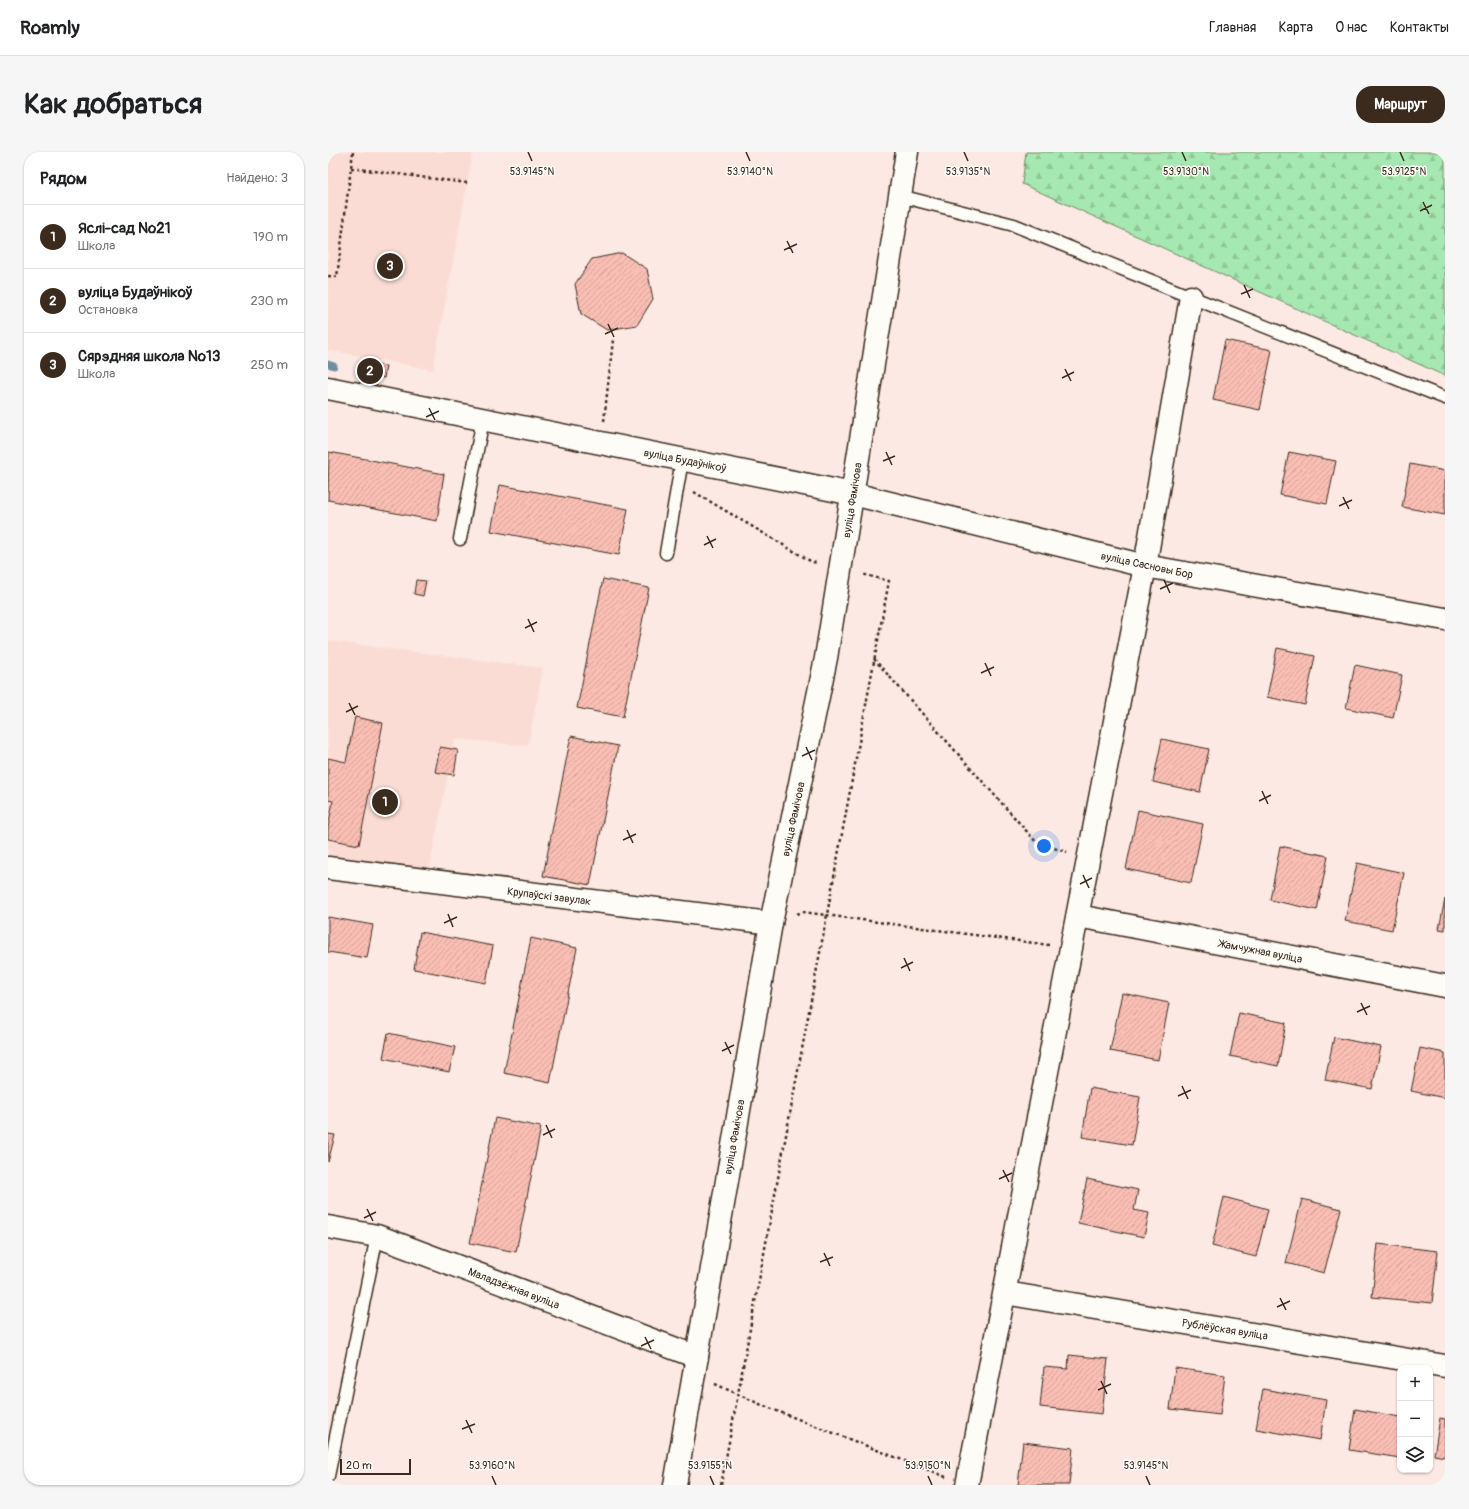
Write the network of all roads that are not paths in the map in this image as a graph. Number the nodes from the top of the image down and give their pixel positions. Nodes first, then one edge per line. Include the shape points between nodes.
1 (907, 152) edge
2 (900, 196) junction
3 (1191, 297) junction
4 (328, 388) edge
5 (1445, 398) edge
6 (483, 419) junction
7 (682, 460) junction
8 (853, 494) junction
9 (460, 539) dead end
10 (666, 553) dead end
11 (1146, 566) junction
12 (1445, 619) edge
13 (328, 868) edge
14 (1078, 916) junction
15 (771, 923) junction
16 (1445, 986) edge
17 (328, 1226) edge
18 (377, 1236) junction
19 (1005, 1293) junction
20 (697, 1357) junction
21 (1445, 1366) edge
22 (328, 1476) edge
23 (675, 1485) edge
24 (967, 1485) edge

1 - 2 street, вуліца Фамічова
2 - 3 lane via 1014,225
2 - 8 street, вуліца Фамічова
3 - 5 lane
3 - 11 street
4 - 6 street, вуліца Будаўнікоў
6 - 7 street, вуліца Будаўнікоў
6 - 9 lane
7 - 8 street, вуліца Будаўнікоў
7 - 10 lane
8 - 11 street, вуліца Сасновы Бор
8 - 15 street, вуліца Фамічова via 826,658
11 - 12 street, вуліца Сасновы Бор
11 - 14 street
13 - 15 street, Крупаўскі завулак
14 - 16 street, Жамчужная вуліца
14 - 19 street
15 - 20 street, вуліца Фамічова
17 - 18 street, Маладзёжная вуліца
18 - 20 street, Маладзёжная вуліца
18 - 22 lane
19 - 21 street, Рублёўская вуліца
19 - 24 street
20 - 23 street, вуліца Фамічова

